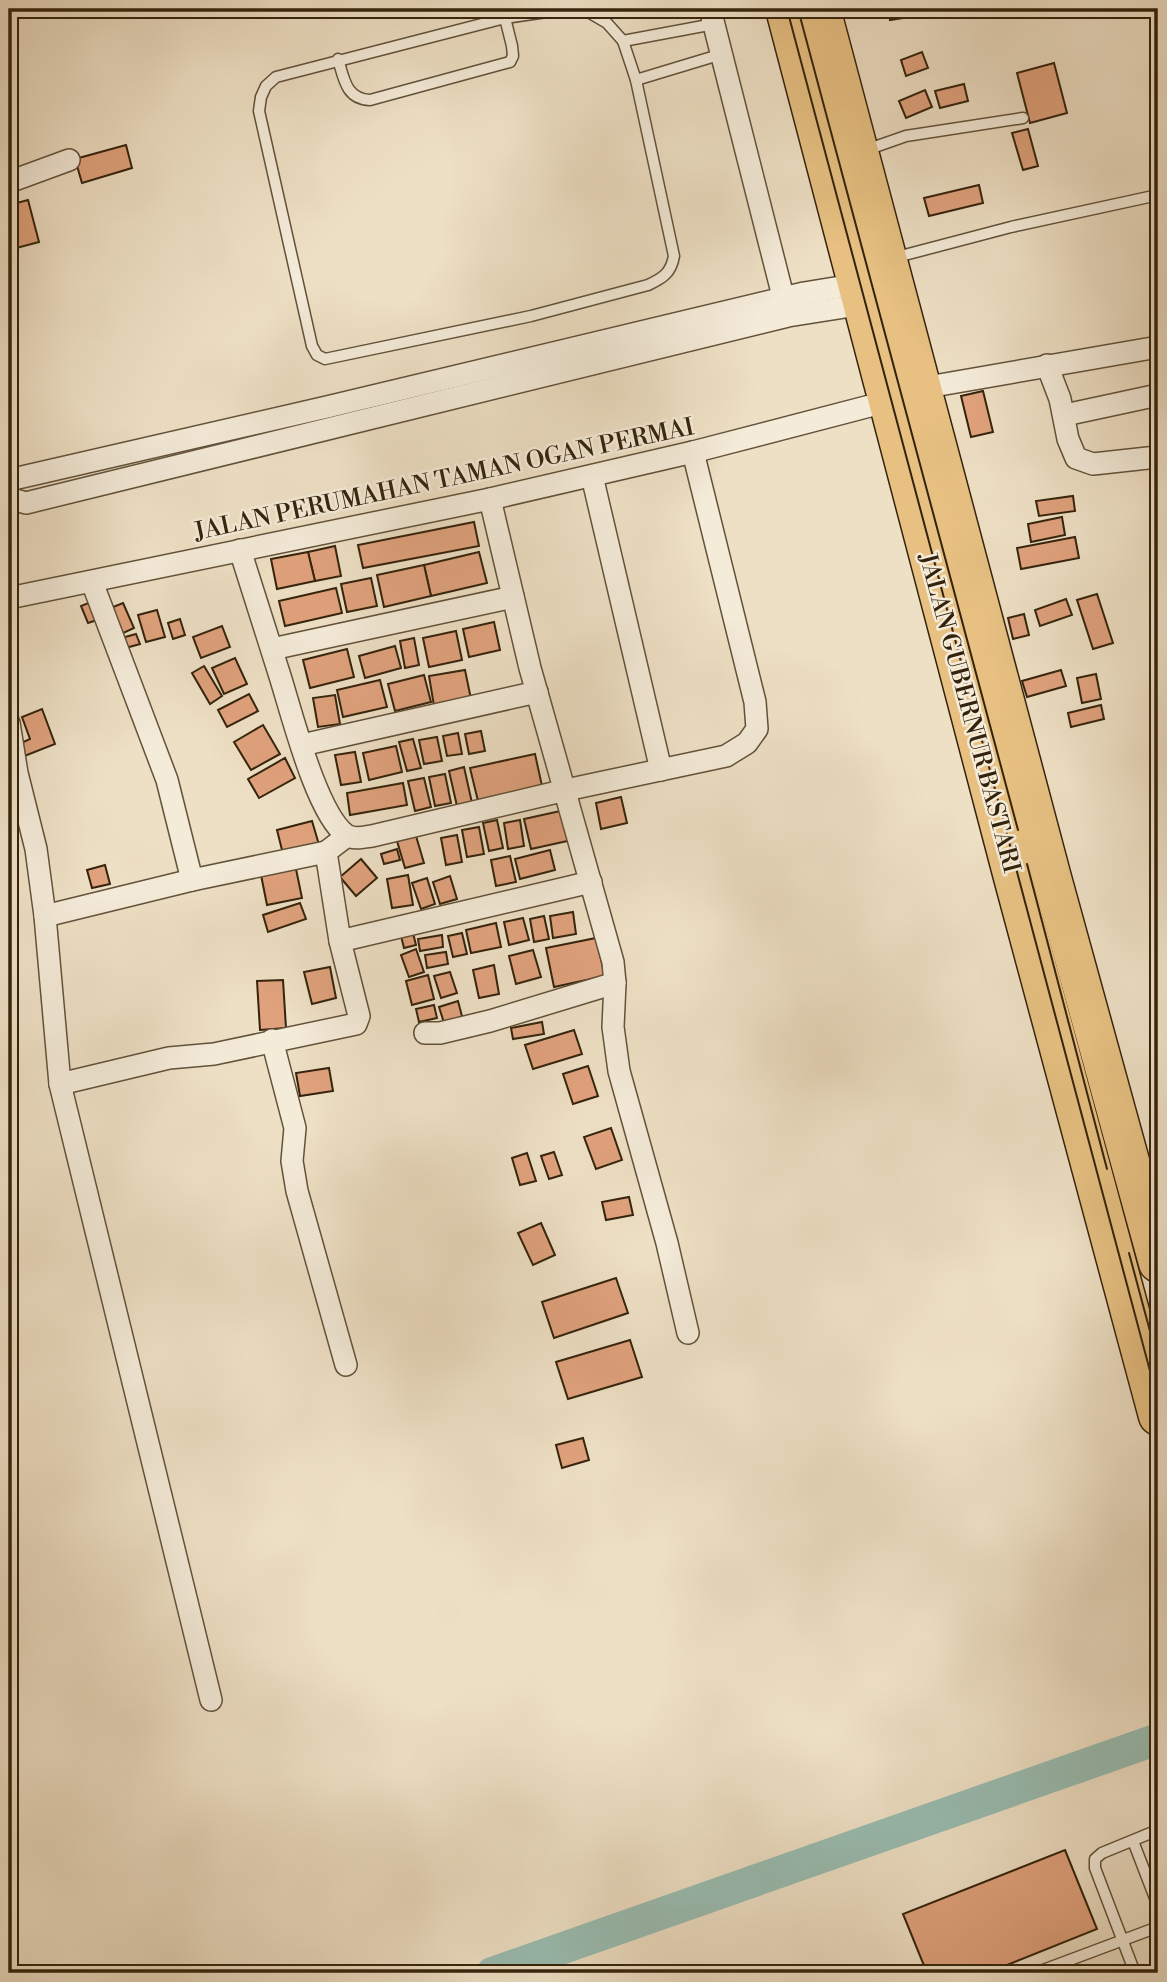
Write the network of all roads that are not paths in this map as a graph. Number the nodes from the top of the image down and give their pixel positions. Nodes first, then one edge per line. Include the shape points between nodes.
1 (567, 9) edge
2 (583, 9) edge
3 (786, 9) edge
4 (821, 9) edge
5 (504, 13) edge
6 (712, 16) edge
7 (623, 41) junction
8 (722, 54) junction
9 (338, 59) junction
10 (636, 80) junction
11 (1023, 118) dead end
12 (860, 152) junction
13 (69, 160) dead end
14 (9, 182) edge
15 (1158, 195) edge
16 (858, 288) junction
17 (796, 305) junction
18 (1158, 346) edge
19 (1047, 365) junction
20 (905, 394) junction
21 (1158, 395) edge
22 (1065, 415) junction
23 (693, 452) junction
24 (1157, 457) edge
25 (592, 476) junction
26 (9, 480) edge
27 (9, 498) edge
28 (490, 499) junction
29 (240, 550) junction
30 (92, 582) junction
31 (513, 597) junction
32 (9, 598) edge
33 (272, 649) junction
34 (537, 692) junction
35 (9, 723) edge
36 (302, 745) junction
37 (661, 770) junction
38 (566, 790) junction
39 (347, 836) junction
40 (326, 852) junction
41 (1052, 878) junction
42 (192, 880) junction
43 (1014, 881) junction
44 (591, 883) junction
45 (45, 916) junction
46 (340, 941) junction
47 (615, 983) junction
48 (425, 1034) dead end
49 (272, 1040) junction
50 (60, 1084) junction
51 (1158, 1263) edge
52 (688, 1333) dead end
53 (346, 1365) dead end
54 (1158, 1416) edge
55 (211, 1700) dead end
56 (1158, 1830) edge
57 (1133, 1841) junction
58 (1158, 1906) edge
59 (1158, 1927) edge
60 (1122, 1942) junction
61 (1035, 1973) edge
62 (1135, 1973) edge

1 - 5 lane
2 - 7 lane via 607,23
3 - 16 highway, JALAN GUBERNUR BASTARI
4 - 12 highway, JALAN GUBERNUR BASTARI
5 - 9 lane
5 - 9 lane via 512,46 510,62 370,100 352,95
6 - 7 lane
6 - 8 street
7 - 10 lane
8 - 10 lane
8 - 17 street
9 - 10 lane via 276,76 266,86 260,111 312,345 325,359 531,316 664,278 674,256
11 - 12 lane via 906,136
12 - 16 highway, JALAN GUBERNUR BASTARI
13 - 14 street
15 - 16 lane via 1011,227
16 - 17 street
16 - 20 highway, JALAN GUBERNUR BASTARI
16 - 20 highway, JALAN GUBERNUR BASTARI
17 - 26 street
17 - 27 street via 26,503
18 - 19 street, JALAN PERUMAHAN TAMAN OGAN PERMAI
19 - 20 street, JALAN PERUMAHAN TAMAN OGAN PERMAI
19 - 22 street
20 - 23 street, JALAN PERUMAHAN TAMAN OGAN PERMAI
20 - 41 highway, JALAN GUBERNUR BASTARI
20 - 43 highway, JALAN GUBERNUR BASTARI
21 - 22 street
22 - 24 street via 1072,452 1083,462
23 - 25 street, JALAN PERUMAHAN TAMAN OGAN PERMAI
23 - 37 street via 755,702 757,729 747,743 726,756
25 - 28 street, JALAN PERUMAHAN TAMAN OGAN PERMAI
25 - 37 street
28 - 29 street, JALAN PERUMAHAN TAMAN OGAN PERMAI
28 - 31 street
29 - 30 street, JALAN PERUMAHAN TAMAN OGAN PERMAI
29 - 33 street
30 - 32 street, JALAN PERUMAHAN TAMAN OGAN PERMAI
30 - 42 street via 167,780
31 - 33 street
31 - 34 street
33 - 36 street
34 - 36 street
34 - 38 street
35 - 45 street
36 - 39 street via 322,801
37 - 38 street
38 - 39 street via 372,836
38 - 44 street
39 - 40 street
40 - 42 street
40 - 46 street
41 - 43 highway
41 - 51 highway, JALAN GUBERNUR BASTARI
42 - 45 street
43 - 54 highway, JALAN GUBERNUR BASTARI
44 - 46 street
44 - 47 street
45 - 50 street
46 - 49 street via 359,1016 356,1024
47 - 48 street via 490,1021
47 - 52 street via 618,1071
49 - 50 street
49 - 53 street via 295,1128 292,1161 297,1191
50 - 55 street
56 - 57 lane
57 - 58 lane
57 - 60 lane via 1095,1859
59 - 60 lane
60 - 61 lane
60 - 62 lane

